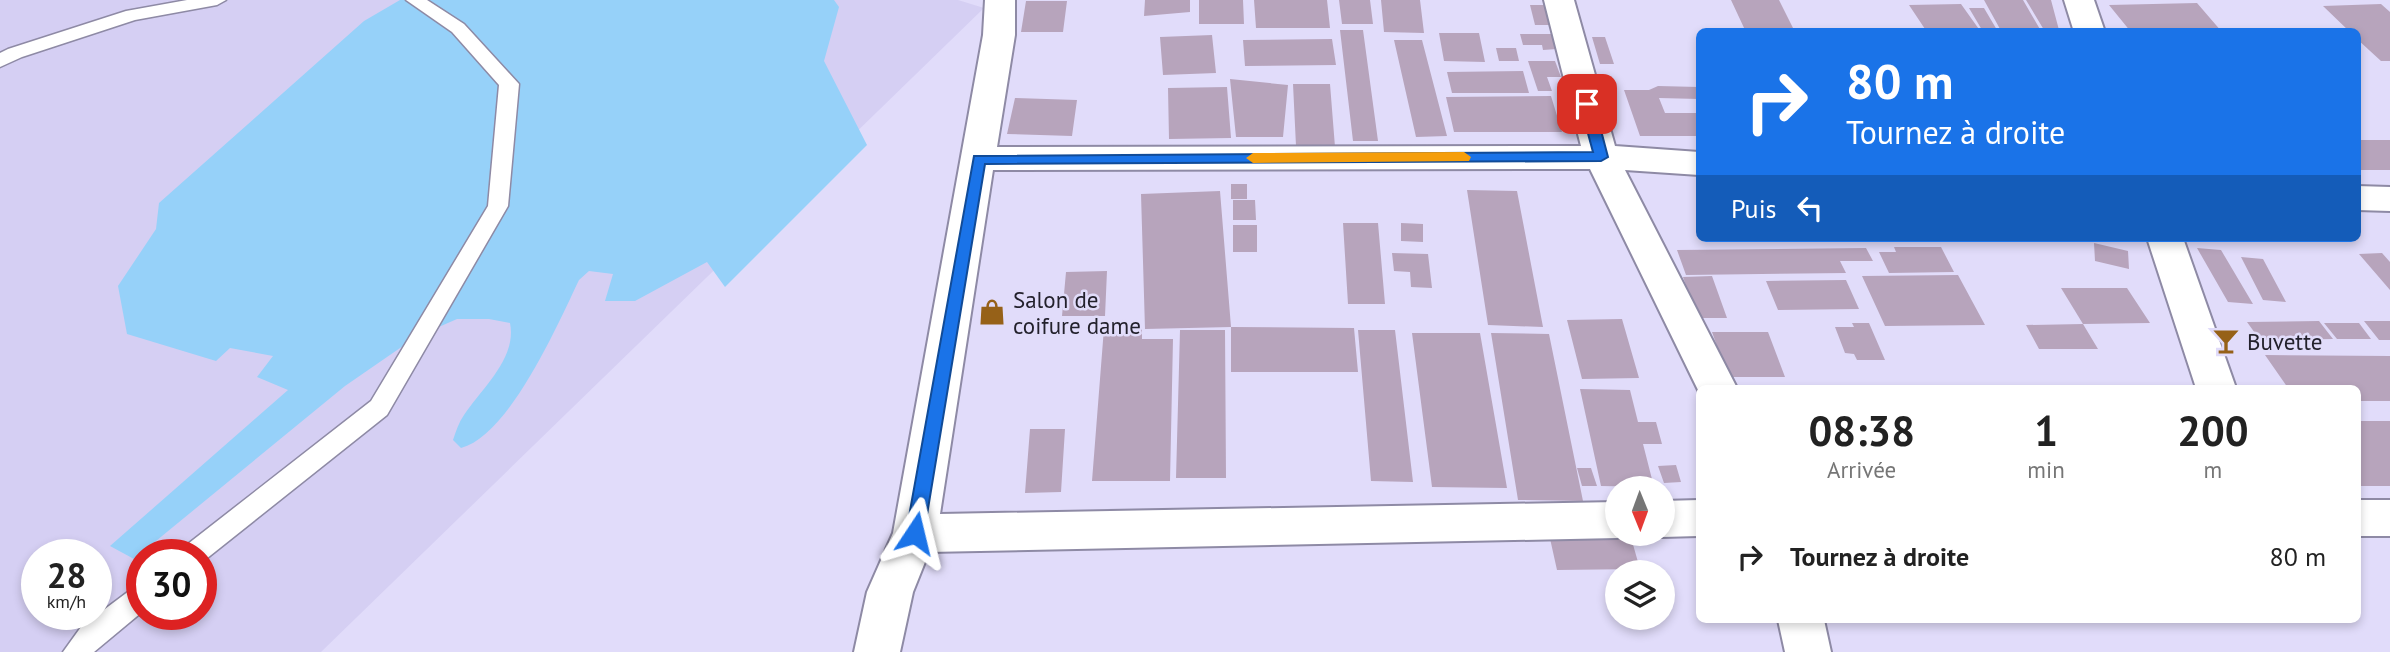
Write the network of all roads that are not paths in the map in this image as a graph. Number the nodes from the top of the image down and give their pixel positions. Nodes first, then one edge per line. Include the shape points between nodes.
1 (217, 0) edge
2 (415, 0) edge
3 (999, 0) edge
4 (1559, 0) edge
5 (2079, 0) edge
6 (2089, 28) edge
7 (0, 61) edge
8 (1601, 157) junction
9 (979, 159) junction
10 (1696, 163) edge
11 (2361, 198) edge
12 (2390, 199) edge
13 (2166, 242) edge
14 (1715, 385) edge
15 (2215, 385) edge
16 (1696, 518) edge
17 (2361, 518) edge
18 (2390, 518) edge
19 (1675, 519) edge
20 (1605, 520) edge
21 (915, 533) junction
22 (213, 539) edge
23 (126, 609) edge
24 (1802, 623) edge
25 (77, 652) edge
26 (877, 652) edge
27 (1808, 652) edge

1 - 7 lane via 132,15
2 - 22 lane via 458,28 509,84 499,206 379,408
3 - 9 street via 999,35
4 - 8 street
5 - 6 street
8 - 9 street
8 - 10 street
8 - 14 street
9 - 21 street
11 - 12 street
13 - 15 street
16 - 19 street
17 - 18 street
20 - 21 street
21 - 26 street via 890,592
23 - 25 lane
24 - 27 street

